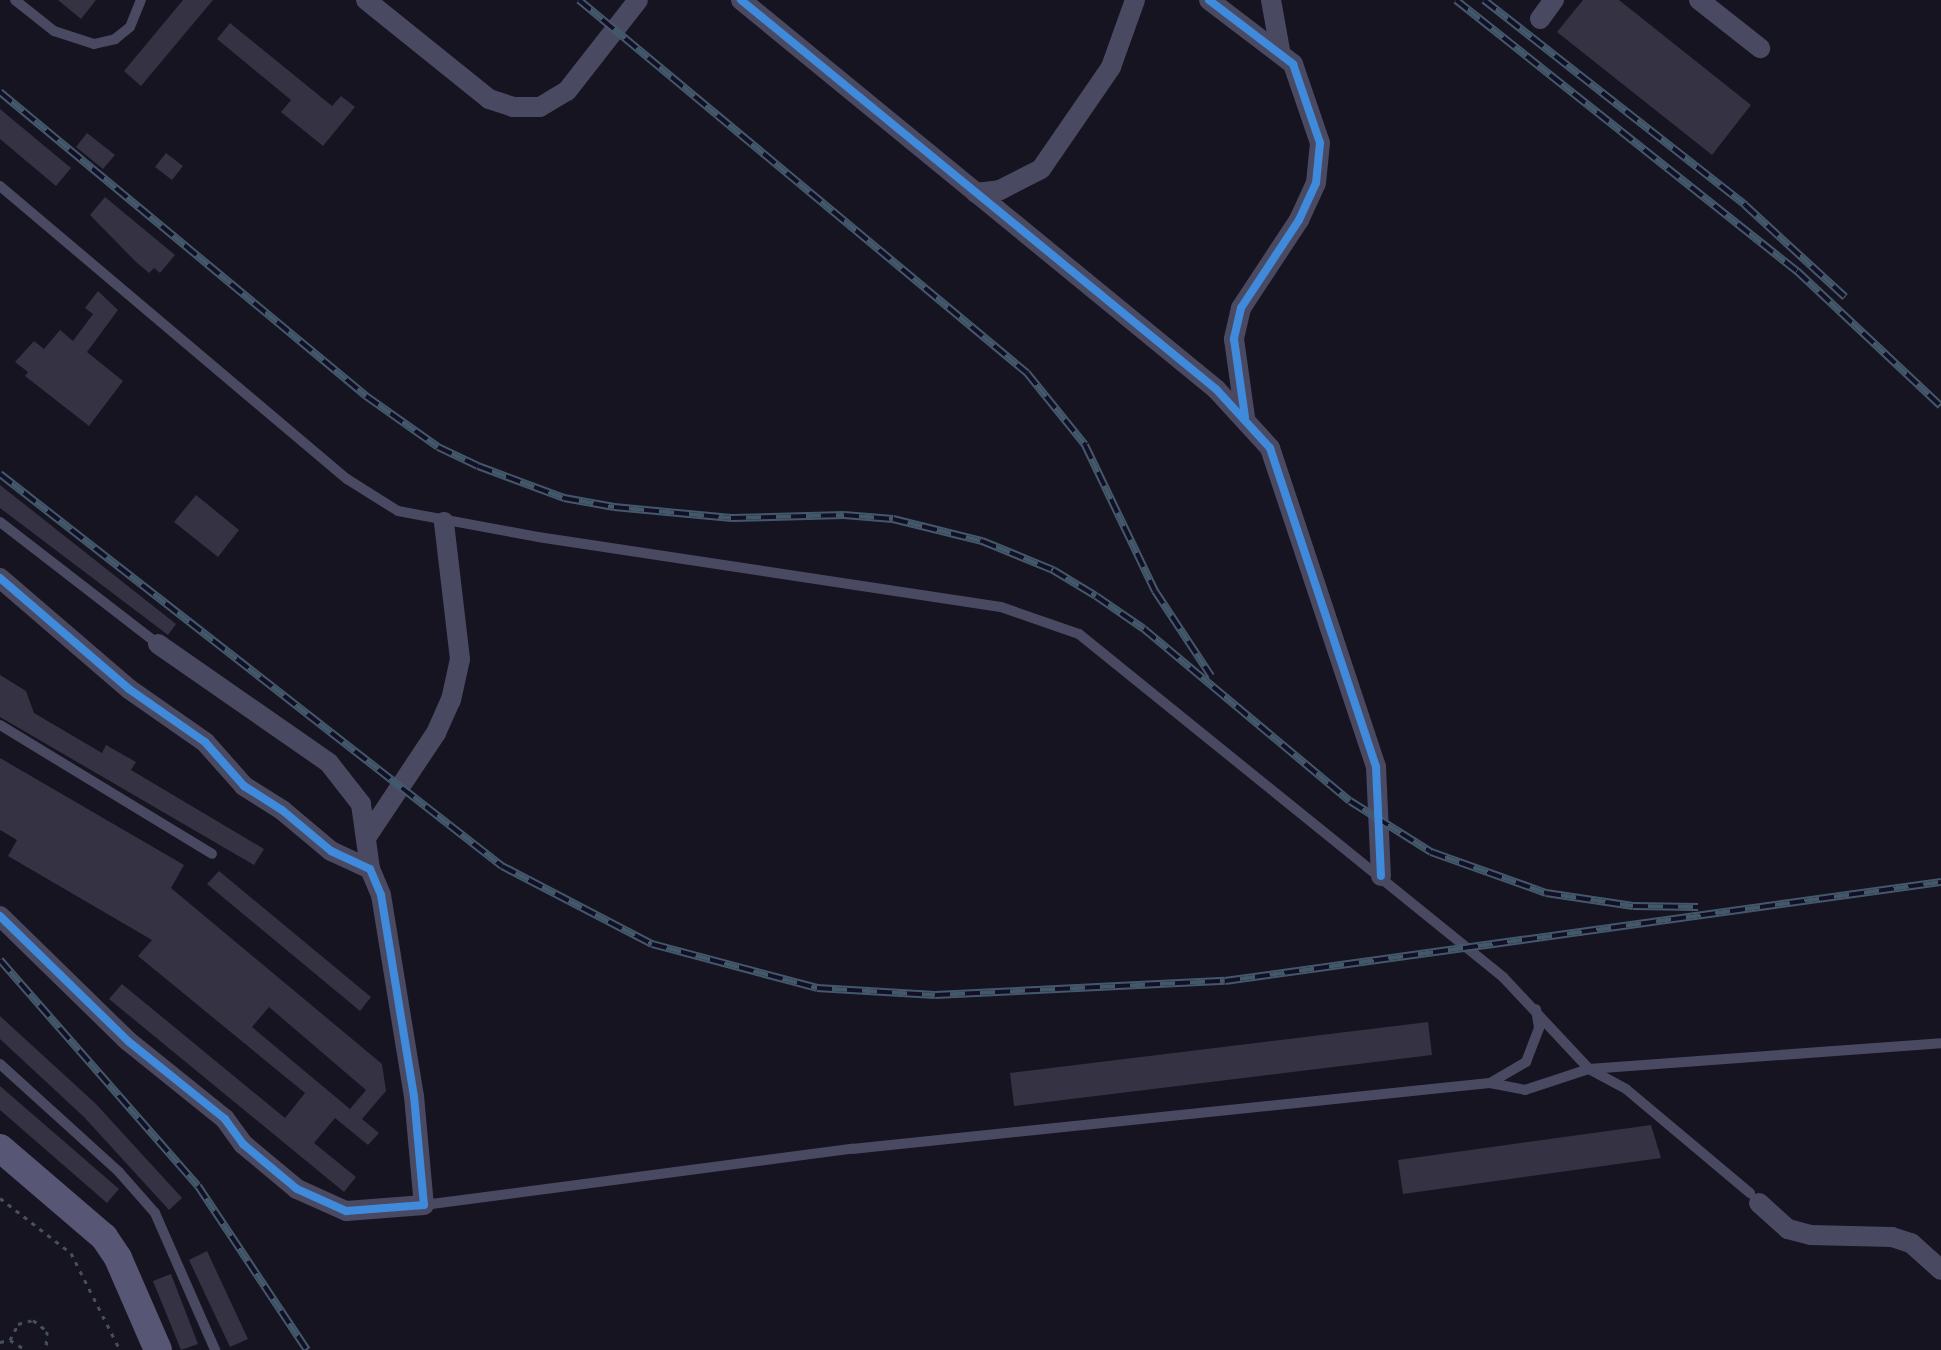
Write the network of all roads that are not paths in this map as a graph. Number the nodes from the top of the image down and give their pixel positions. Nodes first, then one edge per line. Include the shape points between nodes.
1 (15, 0) edge
2 (141, 0) edge
3 (366, 0) edge
4 (638, 0) edge
5 (741, 0) edge
6 (1135, 0) edge
7 (1209, 0) edge
8 (1271, 0) edge
9 (1554, 0) edge
10 (1699, 0) edge
11 (1540, 19) dead end
12 (1760, 48) dead end
13 (1280, 50) junction
14 (0, 186) edge
15 (976, 193) junction
16 (1245, 419) junction
17 (0, 522) edge
18 (444, 522) junction
19 (0, 578) edge
20 (158, 644) joint
21 (0, 725) edge
22 (368, 835) junction
23 (212, 854) dead end
24 (370, 869) junction
25 (1381, 876) junction
26 (0, 916) edge
27 (1536, 1009) junction
28 (1941, 1043) edge
29 (0, 1064) edge
30 (1589, 1069) junction
31 (1490, 1083) junction
32 (0, 1148) edge
33 (1754, 1198) joint
34 (424, 1205) junction
35 (1941, 1270) edge
36 (158, 1350) edge
37 (215, 1350) edge

1 - 2 lane via 54,31 94,44 115,39 130,27
3 - 4 street via 489,99 513,107 540,107 567,91
5 - 15 street
6 - 15 street via 1111,67 1049,160 1021,183
7 - 13 street
8 - 13 street
9 - 11 street
10 - 12 street
13 - 16 street via 1293,64 1309,100 1320,143 1316,183 1299,220 1241,308 1234,339
14 - 18 lane via 347,479 398,511
15 - 16 street via 1216,389
16 - 25 street via 1270,448 1289,493 1376,767
17 - 20 lane
18 - 22 street via 460,659 451,700 436,733
18 - 25 lane via 1001,607 1046,619 1098,647
19 - 24 street via 129,689 205,742 244,786 331,851
20 - 22 street via 329,763 361,804
21 - 23 lane
22 - 24 street
24 - 34 street via 381,895 414,1096
25 - 27 lane
26 - 34 street via 128,1041 225,1119 243,1144 297,1189 346,1211
27 - 30 lane
27 - 31 lane via 1539,1028 1526,1062
28 - 30 lane
29 - 37 lane via 108,1161 155,1213
30 - 31 lane via 1525,1090
30 - 33 lane via 1626,1089
31 - 34 lane via 706,1165
32 - 36 street via 104,1237
33 - 35 street via 1788,1229 1810,1235 1892,1237 1911,1243

